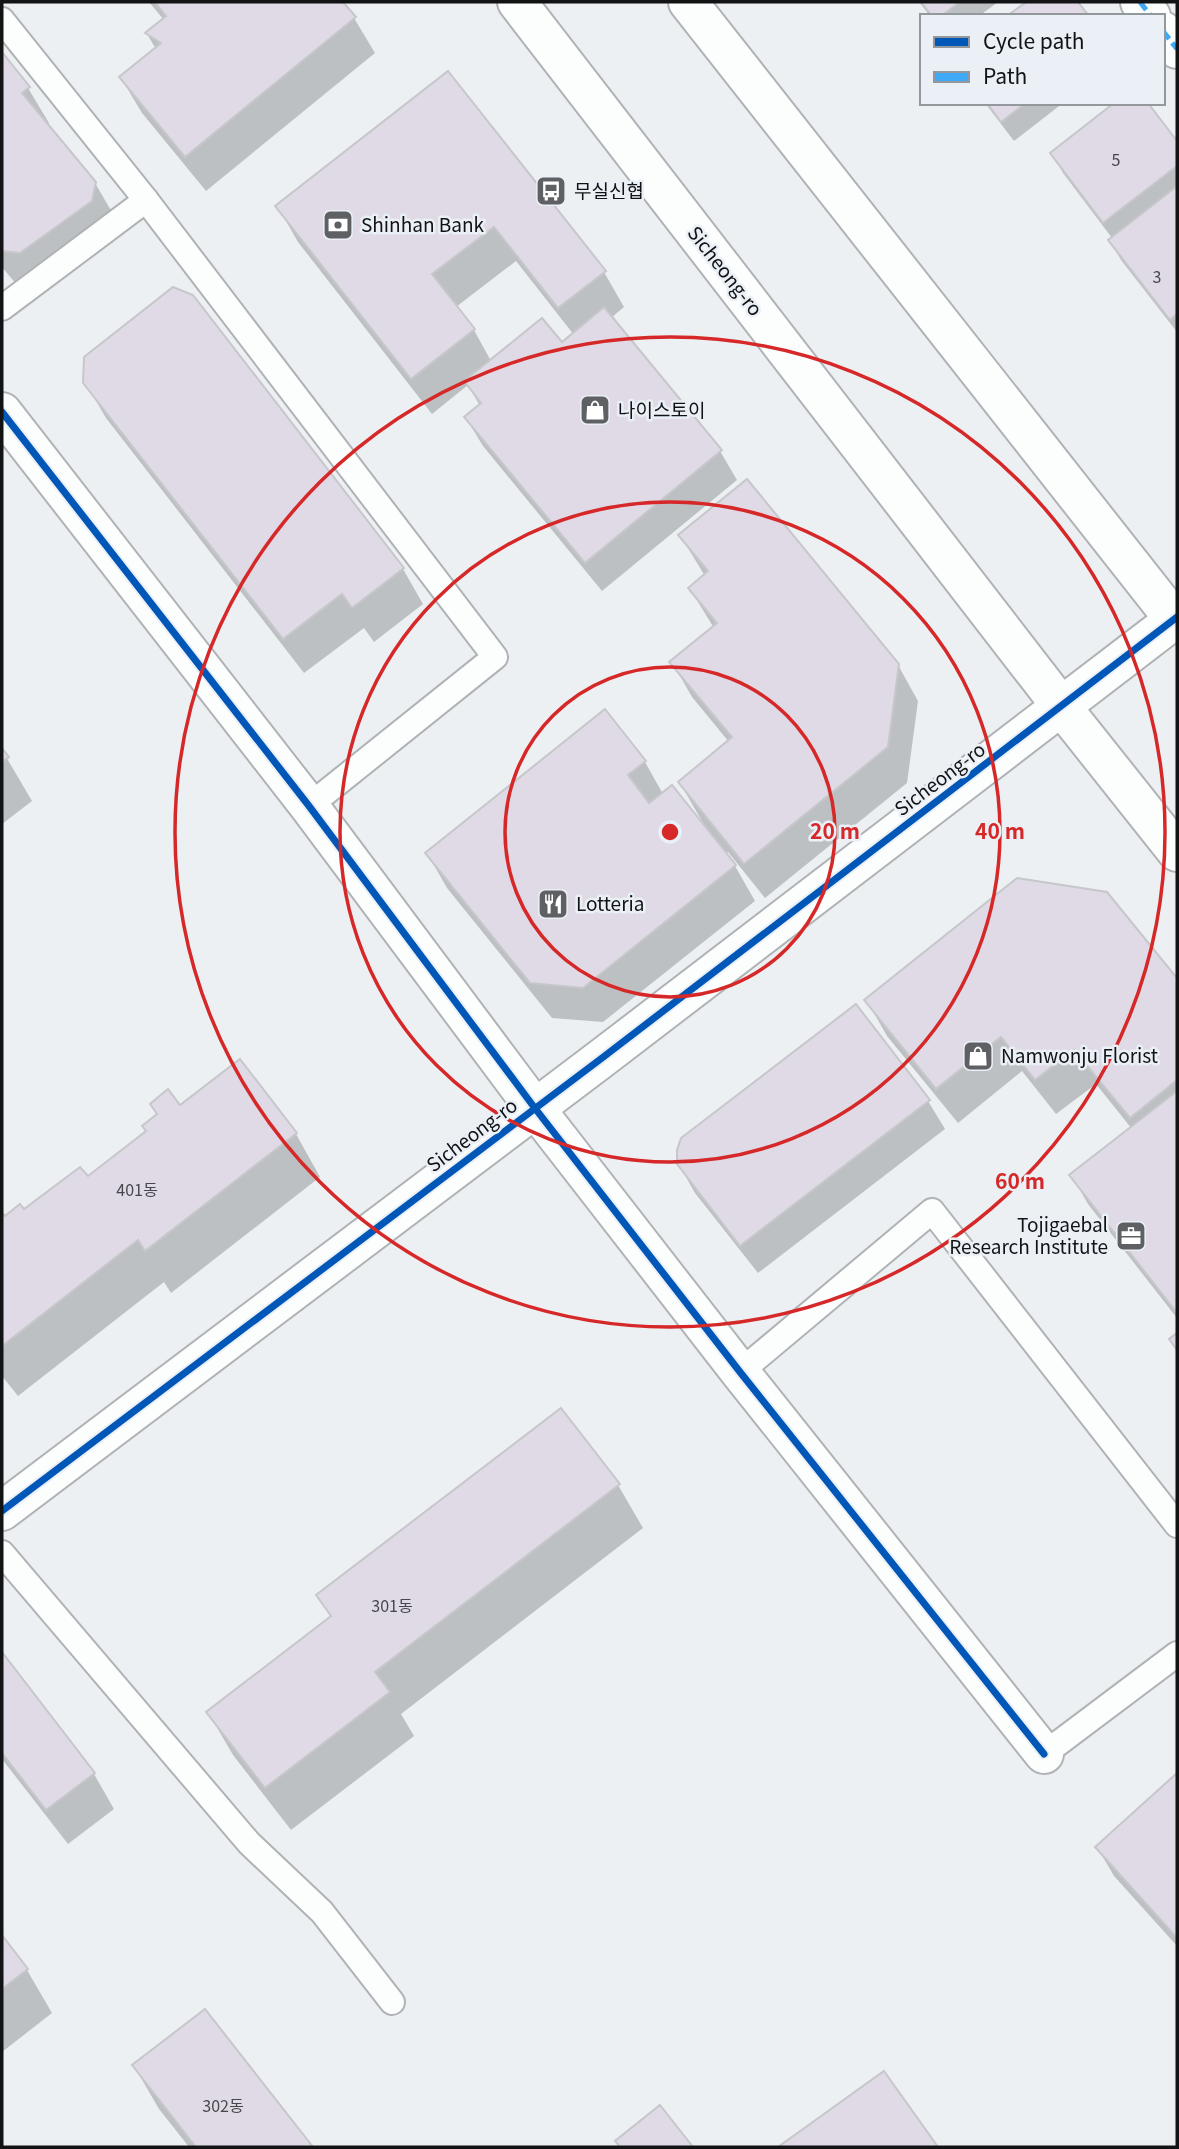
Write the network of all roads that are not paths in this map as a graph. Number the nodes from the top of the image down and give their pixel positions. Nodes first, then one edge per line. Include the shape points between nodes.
1 (517, 2) edge
2 (688, 2) edge
3 (2, 20) edge
4 (1165, 34) edge
5 (1177, 50) edge
6 (146, 200) junction
7 (2, 308) edge
8 (2, 412) edge
9 (1176, 620) edge
10 (1061, 706) junction
11 (309, 806) junction
12 (1177, 852) edge
13 (534, 1107) junction
14 (740, 1372) junction
15 (2, 1511) edge
16 (1177, 1525) edge
17 (2, 1553) edge
18 (1177, 1654) edge
19 (1044, 1754) joint
20 (392, 2002) dead end

1 - 10 street, Sicheong-ro
2 - 9 street
3 - 6 lane
4 - 5 street
6 - 7 lane
6 - 11 lane via 495,657
8 - 11 street
9 - 10 street
10 - 12 street, Sicheong-ro
10 - 13 street, Sicheong-ro
11 - 13 street
13 - 14 street
13 - 15 street, Sicheong-ro
14 - 16 lane via 932,1211
14 - 19 street
17 - 20 lane via 249,1843 321,1912
18 - 19 lane

